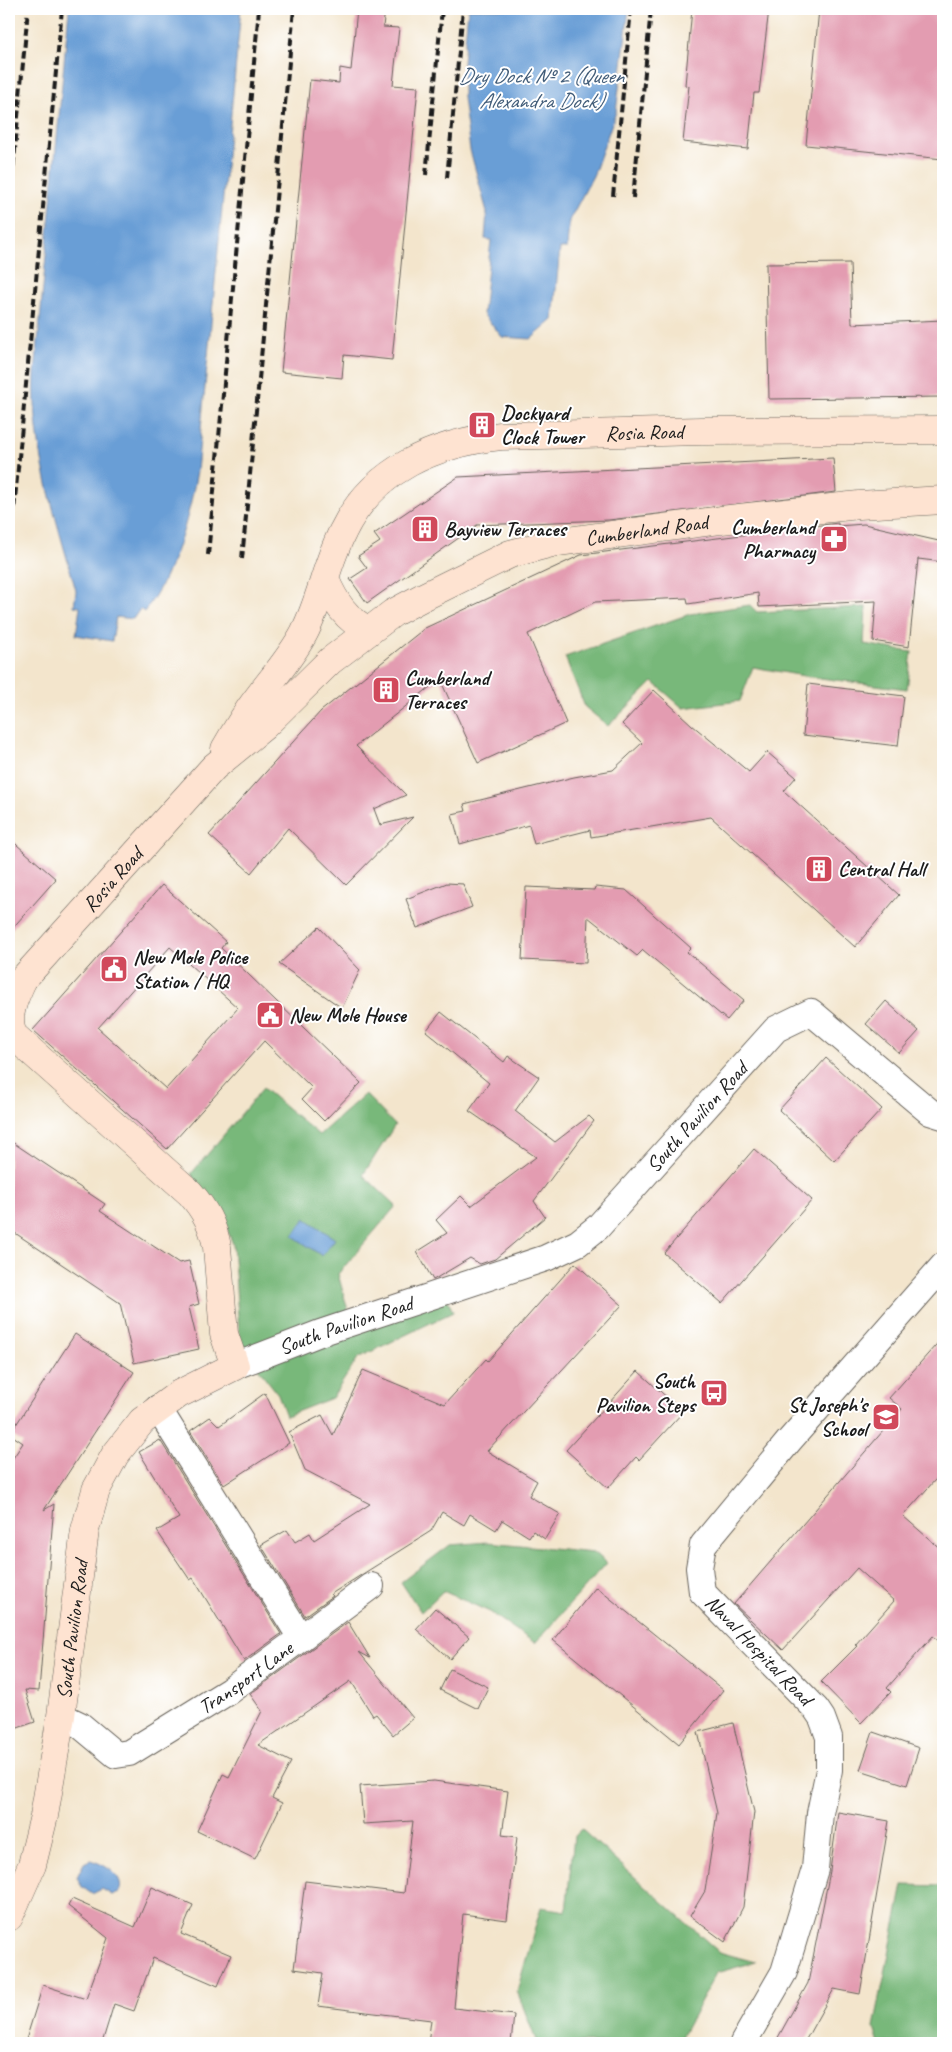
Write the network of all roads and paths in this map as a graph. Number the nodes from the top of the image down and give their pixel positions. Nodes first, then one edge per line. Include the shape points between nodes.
1 (943, 430) edge
2 (943, 500) edge
3 (325, 579) junction
4 (369, 631) junction
5 (214, 768) junction
6 (16, 984) edge
7 (11, 1034) edge
8 (943, 1116) edge
9 (943, 1266) edge
10 (235, 1366) junction
11 (158, 1408) junction
12 (371, 1586) dead end
13 (301, 1638) junction
14 (61, 1716) junction
15 (37, 1845) junction
16 (9, 1869) edge
17 (9, 1917) edge
18 (743, 2043) edge

1 - 3 main road, Rosia Road via 538,435 459,442 412,460 371,490 342,531
2 - 4 main road, Cumberland Road via 731,518 537,546 510,554 420,598
3 - 4 main road via 333,600 355,623
3 - 5 main road, Rosia Road via 295,648 247,713
4 - 5 main road, Rosia Road via 330,661 264,726
5 - 6 main road, Rosia Road
6 - 7 main road via 10,1015
7 - 10 main road via 190,1193 206,1212 215,1234 224,1334
8 - 10 street, South Pavilion Road via 930,1112 811,1012 776,1028 598,1227 578,1243 546,1258 320,1333
9 - 18 street, Naval Hospital Road via 789,1441 703,1545 699,1568 702,1592 816,1709 829,1737 829,1770 820,1813 815,1869 784,1972
10 - 11 main road, South Pavilion Road
11 - 13 street, Transport Lane
11 - 14 main road, South Pavilion Road via 115,1455 90,1508
12 - 13 street
13 - 14 street, Transport Lane via 229,1692 129,1753 116,1755 80,1725
14 - 15 main road, South Pavilion Road
15 - 16 main road
15 - 17 main road, South Pavilion Road via 32,1865

